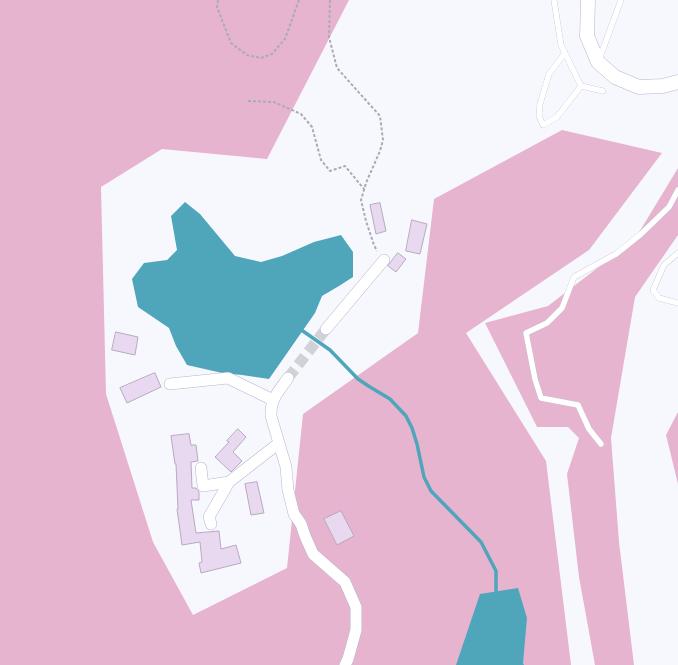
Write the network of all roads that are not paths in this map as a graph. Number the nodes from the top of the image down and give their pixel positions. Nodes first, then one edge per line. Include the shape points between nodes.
1 (554, 0) edge
2 (588, 0) edge
3 (621, 0) edge
4 (565, 53) junction
5 (598, 62) junction
6 (678, 82) edge
7 (580, 86) junction
8 (603, 91) dead end
9 (678, 190) edge
10 (678, 252) edge
11 (384, 260) road end
12 (678, 302) edge
13 (326, 329) tunnel mouth
14 (288, 378) tunnel mouth
15 (170, 384) dead end
16 (273, 400) junction
17 (279, 443) junction
18 (601, 444) dead end
19 (201, 468) dead end
20 (229, 482) junction
21 (211, 524) dead end
22 (345, 665) edge

1 - 4 lane via 561,45
2 - 5 street via 587,36
3 - 5 lane
4 - 7 lane
4 - 7 lane via 549,74 540,104 539,116 543,125 557,117
5 - 6 street via 615,77 639,87 663,86
7 - 8 lane
9 - 18 lane via 669,207 641,234 616,254 574,277 562,308 547,322 526,333 541,398 578,405 589,429
10 - 12 lane via 664,265 653,290 659,298
11 - 13 street
14 - 16 street
15 - 16 street via 228,378
16 - 17 street via 270,407 271,416
17 - 20 street
17 - 22 street via 294,514 301,524 313,554 345,582 356,607 356,630
19 - 20 street via 203,486
20 - 21 street via 209,517

